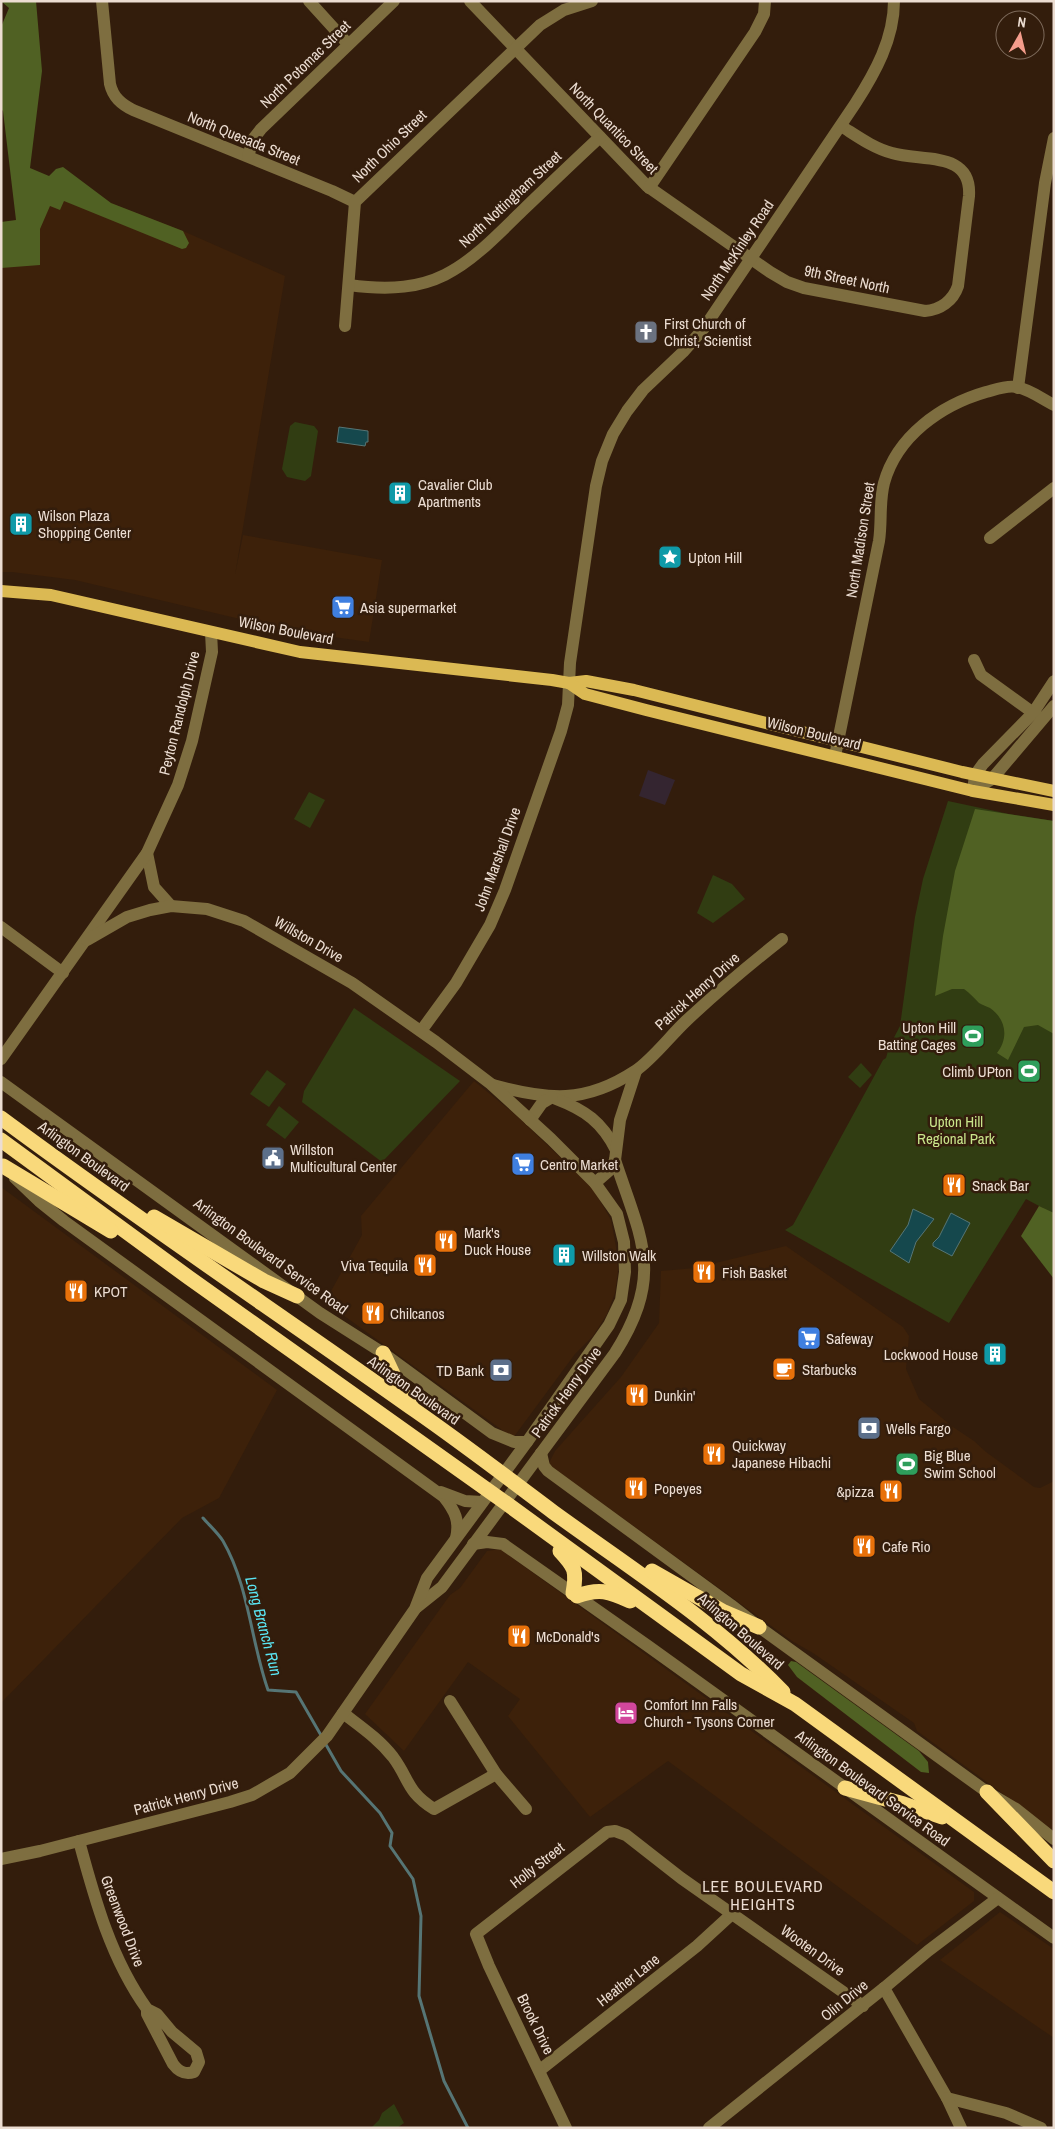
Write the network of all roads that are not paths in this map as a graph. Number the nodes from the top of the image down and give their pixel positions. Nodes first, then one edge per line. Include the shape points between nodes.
1 (102, 1) edge
2 (309, 1) edge
3 (394, 1) edge
4 (470, 1) edge
5 (592, 1) edge
6 (765, 1) edge
7 (894, 1) edge
8 (348, 44) junction
9 (515, 48) junction
10 (841, 126) junction
11 (600, 136) junction
12 (1054, 138) edge
13 (248, 156) junction
14 (649, 188) junction
15 (355, 202) junction
16 (751, 258) junction
17 (349, 285) junction
18 (345, 326) dead end
19 (1018, 388) junction
20 (1054, 405) edge
21 (1054, 488) edge
22 (990, 538) dead end
23 (1, 591) edge
24 (210, 632) junction
25 (974, 660) dead end
26 (1054, 681) edge
27 (569, 683) junction
28 (1054, 706) edge
29 (1038, 716) junction
30 (838, 741) junction
31 (835, 756) junction
32 (975, 775) junction
33 (992, 779) junction
34 (973, 791) junction
35 (1054, 791) edge
36 (1054, 805) edge
37 (147, 853) junction
38 (171, 906) junction
39 (1, 927) edge
40 (782, 939) dead end
41 (87, 940) junction
42 (64, 973) junction
43 (421, 1031) junction
44 (1, 1059) edge
45 (636, 1071) junction
46 (1, 1082) edge
47 (491, 1084) junction
48 (552, 1097) junction
49 (1, 1118) edge
50 (530, 1120) junction
51 (1, 1140) edge
52 (615, 1155) junction
53 (61, 1163) junction
54 (2, 1165) edge
55 (595, 1183) junction
56 (188, 1277) junction
57 (297, 1296) junction
58 (383, 1353) junction
59 (414, 1410) junction
60 (527, 1442) junction
61 (541, 1454) junction
62 (502, 1474) junction
63 (425, 1483) junction
64 (516, 1484) junction
65 (486, 1497) junction
66 (503, 1502) junction
67 (533, 1523) junction
68 (455, 1540) junction
69 (472, 1544) junction
70 (609, 1553) junction
71 (575, 1595) junction
72 (415, 1609) junction
73 (660, 1616) junction
74 (759, 1627) junction
75 (450, 1701) dead end
76 (795, 1704) junction
77 (343, 1713) junction
78 (496, 1774) junction
79 (846, 1788) junction
80 (987, 1792) junction
81 (526, 1809) dead end
82 (958, 1823) junction
83 (622, 1833) joint
84 (1054, 1838) edge
85 (79, 1841) junction
86 (1, 1859) edge
87 (1054, 1861) edge
88 (1054, 1892) edge
89 (998, 1898) junction
90 (733, 1913) junction
91 (476, 1934) joint
92 (1054, 1938) edge
93 (884, 1988) junction
94 (863, 2006) junction
95 (148, 2009) junction
96 (540, 2070) junction
97 (947, 2098) junction
98 (566, 2128) edge
99 (709, 2128) edge
100 (961, 2128) edge
101 (1041, 2128) edge

1 - 13 street, North Quesada Street via 114,96 133,110
2 - 8 street
3 - 8 street, North Potomac Street
4 - 9 street, North Quantico Street
5 - 9 street, North Ohio Street via 553,15
6 - 14 street via 764,14 755,32
7 - 10 street, North McKinley Road via 891,30 880,60
8 - 13 street, North Potomac Street via 261,129
9 - 11 street, North Quantico Street
9 - 15 street, North Ohio Street
10 - 16 street, North McKinley Road
10 - 16 street, 9th Street North via 884,151 950,162 966,178 969,196 958,286 952,297 942,306 923,311 806,288 781,278
11 - 14 street, North Quantico Street
11 - 17 street, North Nottingham Street via 482,250 461,266 436,279 406,287
12 - 19 street
13 - 15 street, North Quesada Street
14 - 16 street, North Quantico Street
15 - 17 street, North Ohio Street
16 - 27 street, North McKinley Road via 704,328 634,399 613,434 596,486
17 - 18 street, North Ohio Street
19 - 20 street
19 - 30 street, North Madison Street via 1006,387 971,396 943,410 911,436 891,465 884,483 879,540
21 - 22 street
23 - 24 main road, Wilson Boulevard via 51,595
24 - 27 main road, Wilson Boulevard via 300,652
24 - 37 street, Peyton Randolph Drive via 212,652 192,741 178,785
25 - 29 street via 981,675
26 - 29 street
27 - 30 main road, Wilson Boulevard via 586,681 634,690
27 - 31 main road, Wilson Boulevard via 592,696
27 - 43 street, John Marshall Drive via 568,705 561,731 502,897 473,956
28 - 29 street
29 - 32 street via 983,764
29 - 33 street
30 - 31 street, North Madison Street
30 - 32 main road, Wilson Boulevard
31 - 34 main road, Wilson Boulevard
32 - 33 main road, Wilson Boulevard
32 - 34 street
33 - 34 street
33 - 35 main road, Wilson Boulevard
34 - 36 main road, Wilson Boulevard
37 - 38 street via 154,887
37 - 41 street, Peyton Randolph Drive
38 - 41 street, Willston Drive via 127,917
38 - 43 street, Willston Drive via 207,909 244,920 352,983
39 - 42 street
40 - 45 street, Patrick Henry Drive via 696,1011
41 - 42 street
42 - 44 street
43 - 47 street, Willston Drive
45 - 48 street, Patrick Henry Drive via 595,1091
45 - 52 street, Patrick Henry Drive via 620,1120
46 - 57 street, Arlington Boulevard Service Road
47 - 48 street, Patrick Henry Drive
47 - 50 street, Patrick Henry Drive
48 - 50 street via 542,1103
48 - 52 street, Patrick Henry Drive via 586,1112 609,1137
49 - 53 highway, Arlington Boulevard
50 - 55 street, Patrick Henry Drive
51 - 56 highway, Arlington Boulevard
52 - 55 street via 611,1169
52 - 61 street, Patrick Henry Drive via 644,1249 639,1304 627,1335
53 - 57 highway via 256,1276
53 - 59 highway, Arlington Boulevard
54 - 56 highway
54 - 63 street via 39,1201
55 - 60 street, Patrick Henry Drive via 617,1214 624,1242 626,1261 621,1300 609,1325
56 - 65 highway, Arlington Boulevard
57 - 58 street, Arlington Boulevard Service Road
58 - 59 highway
58 - 60 street, Arlington Boulevard Service Road via 492,1433 514,1442
59 - 62 highway, Arlington Boulevard
60 - 62 street, Patrick Henry Drive
61 - 64 street, Patrick Henry Drive
61 - 74 street via 548,1471
62 - 64 highway, Arlington Boulevard
62 - 65 street, Patrick Henry Drive
63 - 65 street via 465,1500
63 - 68 street via 451,1506 458,1522
64 - 66 street, Patrick Henry Drive
64 - 70 highway, Arlington Boulevard
65 - 66 highway, Arlington Boulevard
65 - 68 street, Patrick Henry Drive
66 - 67 highway, Arlington Boulevard
66 - 69 street, Patrick Henry Drive
67 - 71 highway via 574,1566
67 - 73 highway, Arlington Boulevard
68 - 72 street, Patrick Henry Drive via 427,1578
69 - 71 street, Arlington Boulevard Service Road via 503,1544
69 - 72 street, Patrick Henry Drive via 442,1586
70 - 74 highway via 648,1569 724,1612
70 - 76 highway, Arlington Boulevard via 679,1600 754,1662
71 - 73 highway via 604,1590
71 - 79 street, Arlington Boulevard Service Road
72 - 77 street, Patrick Henry Drive
73 - 76 highway, Arlington Boulevard via 741,1674
74 - 80 street
75 - 78 street
76 - 82 highway, Arlington Boulevard
77 - 78 street via 378,1740 414,1793 434,1809
77 - 85 street, Patrick Henry Drive via 311,1753 290,1772 252,1795
78 - 81 street
79 - 82 highway
79 - 89 street, Arlington Boulevard Service Road
80 - 84 street
80 - 87 highway
82 - 88 highway, Arlington Boulevard
83 - 90 street, Wooten Drive
83 - 91 street, Holly Street via 608,1832 601,1836
85 - 86 street, Patrick Henry Drive
85 - 95 street, Greenwood Drive via 97,1906 118,1961
89 - 92 street, Arlington Boulevard Service Road
89 - 93 street, Olin Drive
90 - 94 street, Wooten Drive
90 - 96 street, Heather Lane via 697,1946
91 - 96 street, Brook Drive
93 - 94 street, Olin Drive
93 - 97 street
94 - 99 street, Olin Drive
95 - 95 street, Greenwood Drive via 147,2014 172,2064 184,2073 194,2072 200,2062 196,2052
96 - 98 street, Brook Drive
97 - 100 street
97 - 101 street via 1014,2115

